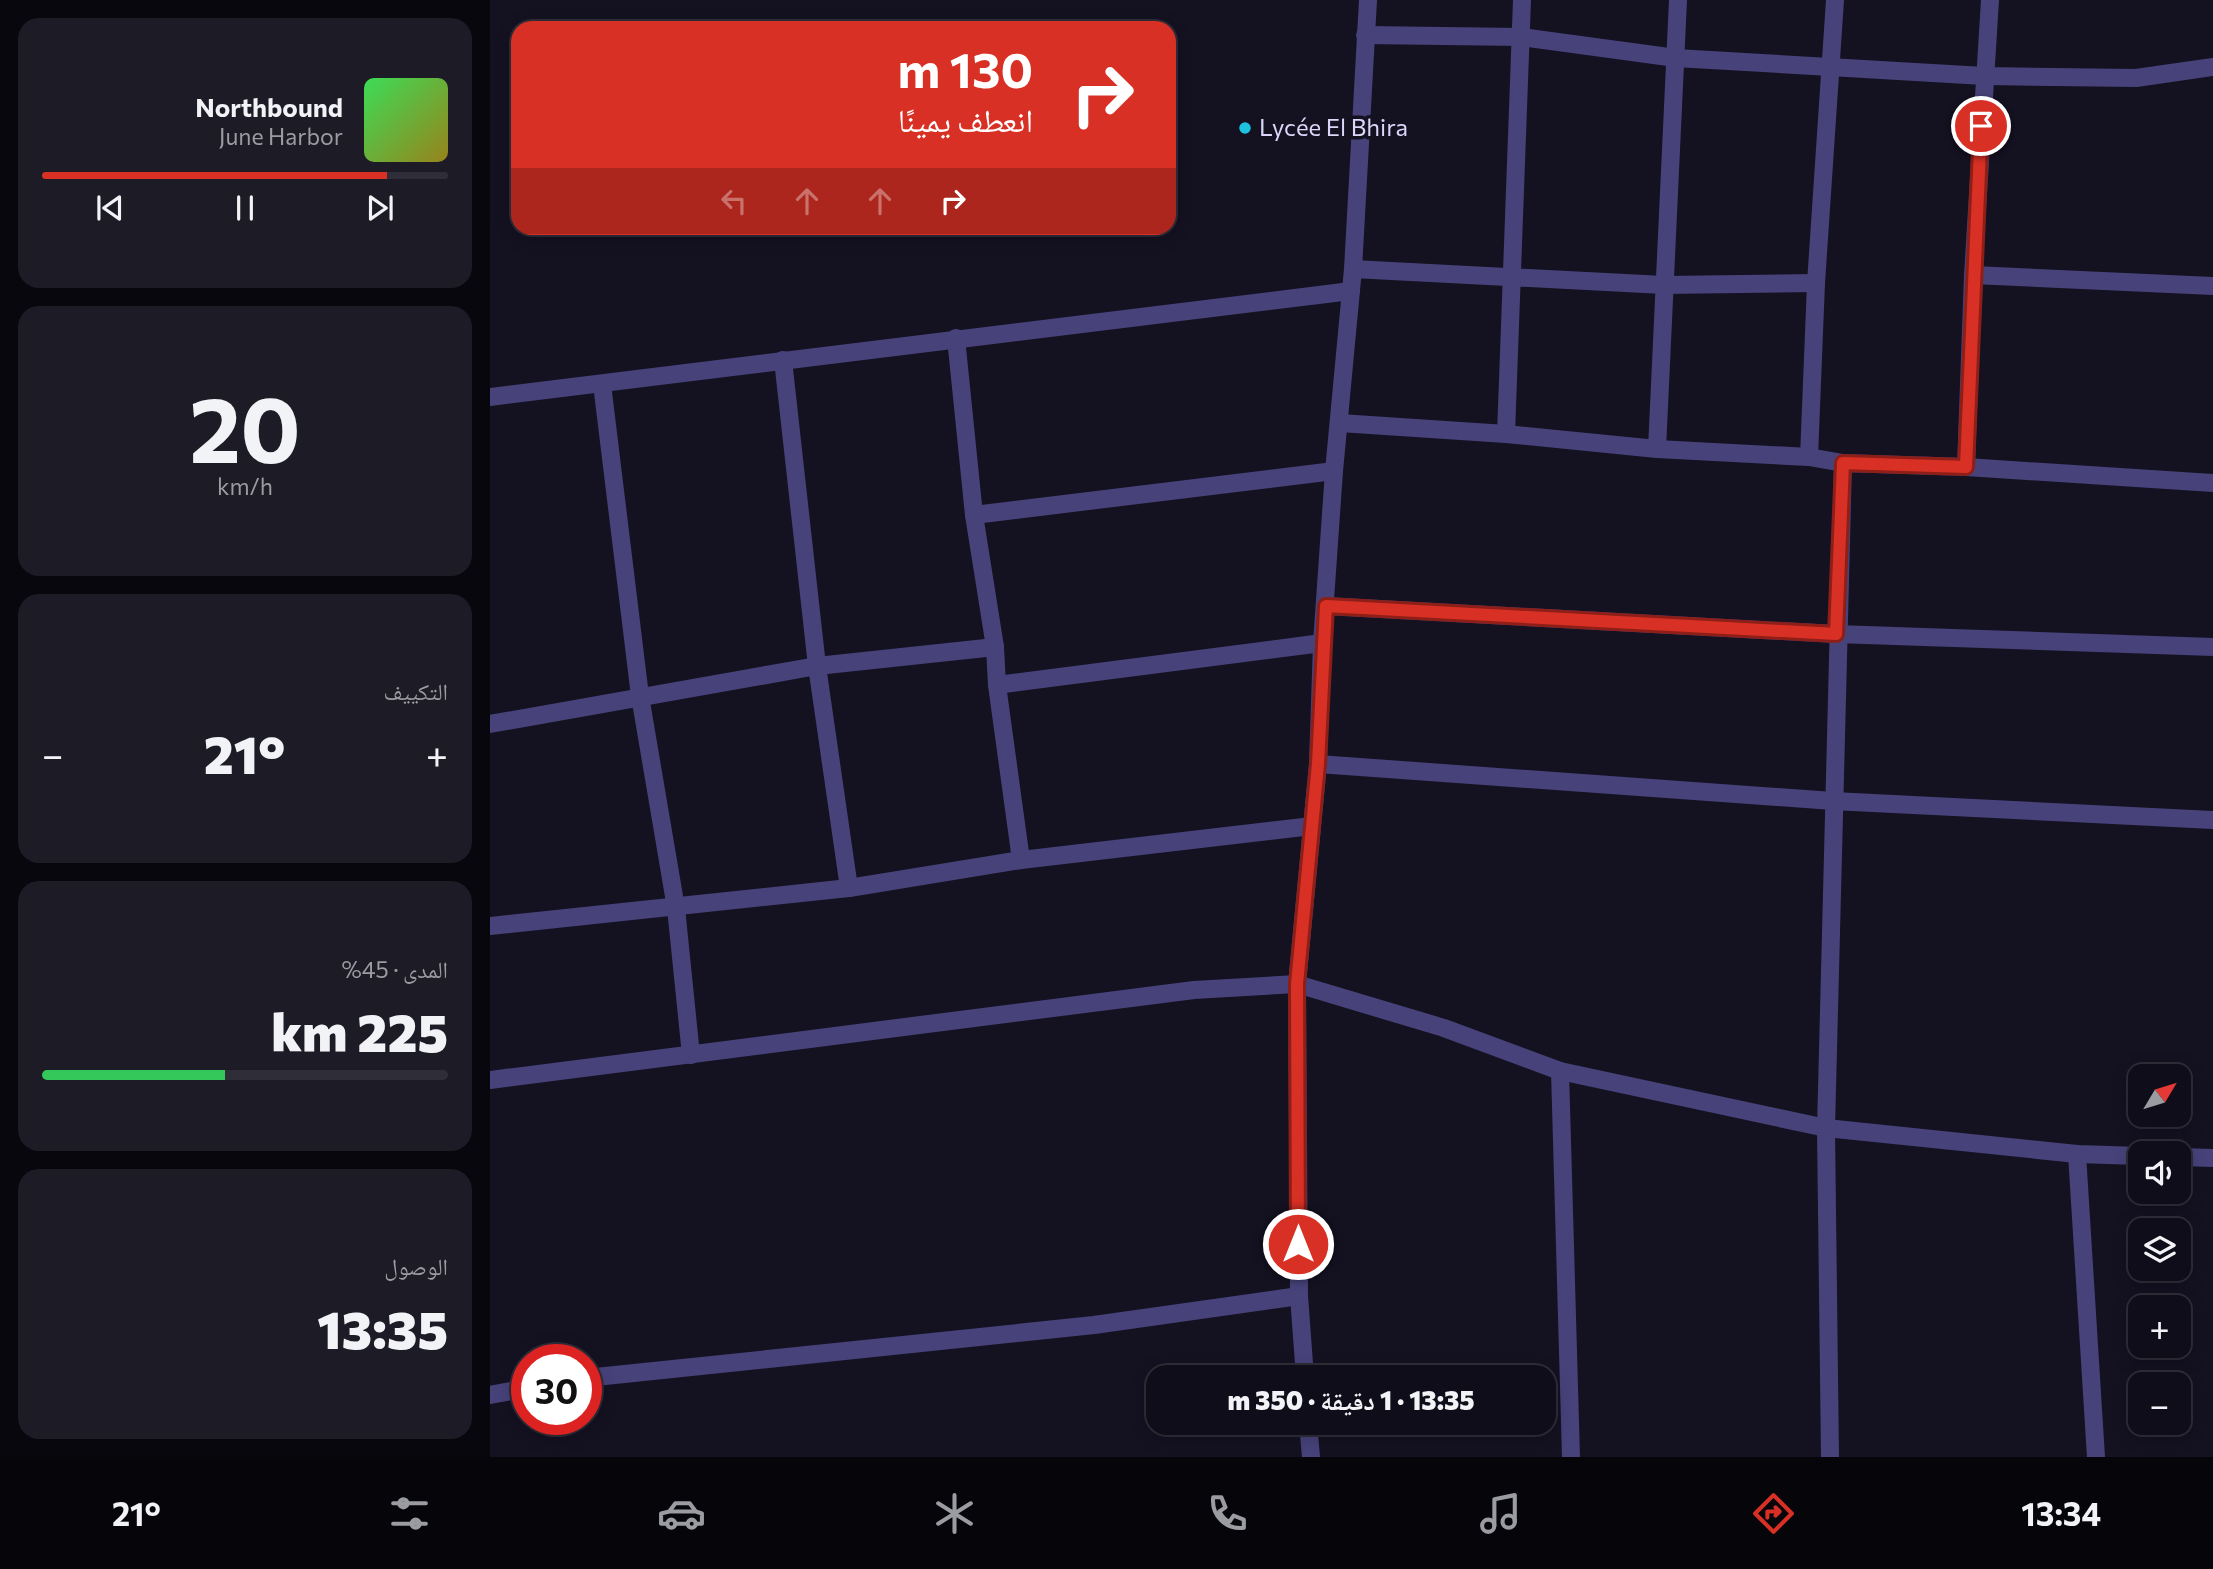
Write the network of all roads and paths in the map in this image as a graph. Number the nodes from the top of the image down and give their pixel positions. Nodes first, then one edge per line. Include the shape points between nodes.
1 (1368, 0) edge
2 (1522, 0) edge
3 (1678, 0) edge
4 (1835, 0) edge
5 (1990, 0) edge
6 (1365, 35) junction
7 (1521, 37) junction
8 (1676, 58) junction
9 (1831, 65) junction
10 (2213, 67) edge
11 (1984, 76) junction
12 (1353, 269) junction
13 (1973, 275) junction
14 (1511, 278) junction
15 (1816, 283) junction
16 (1664, 285) junction
17 (2213, 286) edge
18 (1351, 291) junction
19 (957, 338) junction
20 (783, 360) junction
21 (602, 384) junction
22 (490, 397) edge
23 (1340, 423) junction
24 (1506, 434) junction
25 (1657, 449) junction
26 (1809, 457) junction
27 (1843, 463) junction
28 (1966, 467) junction
29 (1334, 471) junction
30 (2213, 483) edge
31 (974, 515) junction
32 (1326, 606) junction
33 (1836, 634) junction
34 (1322, 643) junction
35 (995, 647) junction
36 (2213, 647) edge
37 (817, 666) junction
38 (997, 685) junction
39 (640, 696) junction
40 (490, 724) edge
41 (1318, 764) junction
42 (1833, 801) junction
43 (2213, 820) edge
44 (1312, 825) junction
45 (1021, 860) junction
46 (849, 888) junction
47 (677, 908) junction
48 (490, 926) edge
49 (1297, 984) junction
50 (691, 1055) junction
51 (1560, 1070) junction
52 (490, 1080) edge
53 (1826, 1128) junction
54 (2077, 1154) junction
55 (2128, 1156) edge
56 (2191, 1157) edge
57 (2213, 1158) edge
58 (1299, 1296) junction
59 (1304, 1365) edge
60 (602, 1376) edge
61 (511, 1391) edge
62 (490, 1395) edge
63 (1309, 1435) edge
64 (1311, 1457) edge
65 (1572, 1457) edge
66 (1830, 1457) edge
67 (2096, 1457) edge

1 - 6 street
2 - 7 street
3 - 8 street
4 - 9 street
5 - 11 street
6 - 7 street
6 - 12 street
7 - 8 street
7 - 14 street
8 - 9 street
8 - 16 street
9 - 11 street
9 - 15 street
10 - 11 street via 2136,78
11 - 13 street
12 - 14 street
12 - 18 street
13 - 17 street
13 - 28 street
14 - 16 street
14 - 24 street
15 - 16 street
15 - 26 street
16 - 25 street
18 - 19 street
18 - 23 street
19 - 20 street
19 - 31 street
20 - 21 street
20 - 37 street
21 - 22 street
21 - 39 street
23 - 24 street
23 - 29 street
24 - 25 street
25 - 26 street
26 - 27 street
27 - 28 street
27 - 33 street
28 - 30 street
29 - 31 street
29 - 32 street
31 - 35 street
32 - 33 street
32 - 34 street
33 - 36 street
33 - 42 street
34 - 38 street
34 - 41 street
35 - 37 street
35 - 38 street
37 - 39 street
37 - 46 street
38 - 45 street
39 - 40 street
39 - 47 street
41 - 42 street
41 - 44 street
42 - 43 street
42 - 53 street
44 - 45 street
44 - 49 street
45 - 46 street
46 - 47 street
47 - 48 street
47 - 50 street
49 - 50 street via 1194,990
49 - 51 street via 1444,1028
49 - 58 street
50 - 52 street
51 - 53 street
51 - 65 street
53 - 54 street
53 - 66 street
54 - 55 street
54 - 67 street
56 - 57 street
58 - 59 street
58 - 60 street via 1094,1325
61 - 62 street
63 - 64 street

